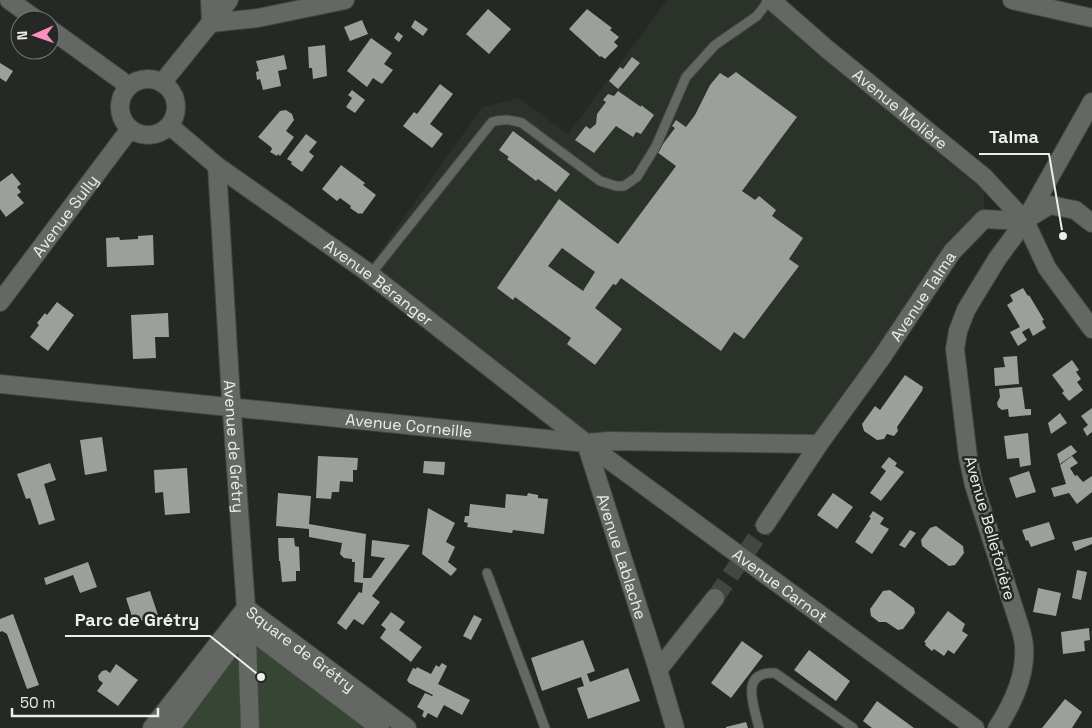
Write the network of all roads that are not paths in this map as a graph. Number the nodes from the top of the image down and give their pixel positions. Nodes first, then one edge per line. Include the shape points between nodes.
1 (9, 0) edge
2 (210, 0) edge
3 (229, 0) edge
4 (345, 0) edge
5 (770, 0) edge
6 (1012, 0) edge
7 (23, 10) edge
8 (1092, 18) edge
9 (211, 23) junction
10 (60, 36) edge
11 (162, 83) junction
12 (130, 86) junction
13 (1092, 102) edge
14 (170, 126) junction
15 (130, 129) junction
16 (217, 166) junction
17 (1025, 221) junction
18 (1092, 223) edge
19 (370, 274) junction
20 (0, 302) edge
21 (1092, 328) edge
22 (0, 384) edge
23 (231, 407) junction
24 (586, 442) junction
25 (819, 444) junction
26 (765, 525) tunnel mouth
27 (487, 573) dead end
28 (715, 598) tunnel mouth
29 (246, 608) junction
30 (246, 627) junction
31 (658, 670) junction
32 (152, 728) edge
33 (171, 728) edge
34 (250, 728) edge
35 (380, 728) edge
36 (407, 728) edge
37 (545, 728) edge
38 (675, 728) edge
39 (759, 728) edge
40 (853, 728) edge
41 (975, 728) edge
42 (997, 728) edge

1 - 7 street
2 - 9 street
3 - 9 street
4 - 9 street via 258,18
5 - 17 street, Avenue Molière via 984,177
5 - 19 lane via 757,16 715,44 686,77 656,146 637,176 624,186 600,181 522,123 502,119 492,122
6 - 8 street
9 - 11 street
10 - 12 street
11 - 12 street via 146,79
11 - 14 street via 174,95 176,103
12 - 15 street via 120,103 120,112
13 - 17 street
14 - 15 street via 163,132 146,136
14 - 16 street, Avenue Béranger
15 - 20 street, Avenue Sully
16 - 19 street, Avenue Béranger
16 - 23 street, Avenue de Grétry
17 - 18 street via 1050,205 1075,210
17 - 21 street, Avenue Molière via 1047,268
17 - 25 street, Avenue Talma via 984,220 952,252
17 - 42 street, Avenue Belleforière via 966,310 955,349 974,485 1024,646 1020,681
19 - 24 street, Avenue Béranger
22 - 23 street, Avenue Corneille
23 - 24 street, Avenue Corneille
23 - 29 street, Avenue de Grétry
24 - 25 street, Avenue Corneille
24 - 31 street, Avenue Lablache
24 - 41 street, Avenue Carnot
25 - 26 street, Avenue Talma
27 - 37 lane
28 - 31 street
29 - 30 street, Avenue de Grétry
29 - 32 street, Square de Grétry
29 - 36 street, Square de Grétry
30 - 33 street, Square de Grétry
30 - 34 street, Avenue de Grétry
30 - 35 street, Square de Grétry
31 - 38 street
39 - 40 lane via 750,690 756,677 764,672 775,673

